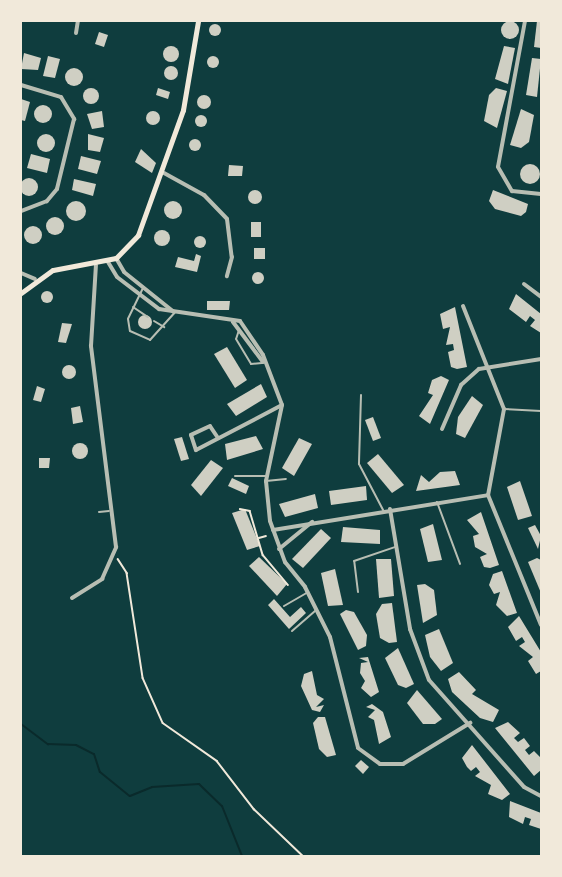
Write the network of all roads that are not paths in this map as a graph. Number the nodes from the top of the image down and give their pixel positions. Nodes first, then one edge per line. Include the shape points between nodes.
1 (78, 21) edge
2 (198, 21) edge
3 (525, 21) edge
4 (76, 33) dead end
5 (21, 85) edge
6 (164, 173) junction
7 (541, 194) edge
8 (21, 212) edge
9 (116, 258) junction
10 (108, 262) junction
11 (96, 265) junction
12 (21, 273) edge
13 (227, 276) dead end
14 (35, 279) junction
15 (524, 284) dead end
16 (143, 288) junction
17 (21, 293) edge
18 (140, 295) junction
19 (541, 297) edge
20 (463, 306) dead end
21 (133, 307) junction
22 (174, 312) junction
23 (148, 317) dead end
24 (154, 321) dead end
25 (233, 322) junction
26 (164, 327) junction
27 (239, 330) junction
28 (541, 359) edge
29 (263, 363) junction
30 (489, 366) junction
31 (361, 395) dead end
32 (282, 405) junction
33 (504, 409) junction
34 (541, 411) edge
35 (442, 429) dead end
36 (218, 438) junction
37 (235, 476) dead end
38 (266, 478) junction
39 (286, 479) dead end
40 (488, 495) junction
41 (437, 502) junction
42 (390, 509) junction
43 (383, 510) junction
44 (109, 511) junction
45 (99, 512) dead end
46 (313, 522) junction
47 (273, 530) junction
48 (398, 547) junction
49 (279, 549) junction
50 (460, 564) dead end
51 (308, 592) junction
52 (358, 592) dead end
53 (72, 598) dead end
54 (284, 606) dead end
55 (316, 610) junction
56 (541, 625) edge
57 (292, 631) dead end
58 (470, 723) junction
59 (541, 796) edge

1 - 4 street
2 - 6 main road via 196,55
3 - 7 street via 498,167 512,191
5 - 8 street via 61,97 74,119 57,189 40,205
6 - 9 main road via 138,235
6 - 13 street via 204,195 227,219 232,257
9 - 10 main road
9 - 16 street
10 - 11 main road
10 - 18 street
11 - 14 main road via 53,270
11 - 44 street via 91,346
12 - 14 street
14 - 17 main road
15 - 19 street
16 - 18 lane
16 - 22 street
18 - 21 lane
18 - 22 street
20 - 30 street via 477,351
21 - 23 lane
21 - 26 lane via 130,331 150,340
22 - 25 street
22 - 26 lane
24 - 26 lane
25 - 27 street
25 - 29 street via 245,325
27 - 29 street
27 - 29 lane via 236,339 251,364
28 - 30 street
29 - 32 street
30 - 33 street
30 - 35 street via 461,385
31 - 43 lane via 359,464
32 - 36 street
32 - 38 street
33 - 34 lane
33 - 40 street
36 - 36 street via 196,450 191,435 210,426
37 - 38 lane
38 - 39 lane
38 - 47 street
40 - 41 street
40 - 56 street
41 - 42 street
41 - 50 lane
42 - 43 street
42 - 48 street
43 - 46 street
44 - 45 lane
44 - 53 street via 114,557 93,589
46 - 47 street
46 - 49 street
47 - 49 street
48 - 52 lane via 354,561
48 - 58 street via 418,657 437,692
49 - 51 street
51 - 54 lane
51 - 55 street
55 - 57 lane
55 - 58 street via 338,661 351,734 369,760 403,764
58 - 59 street via 524,786

